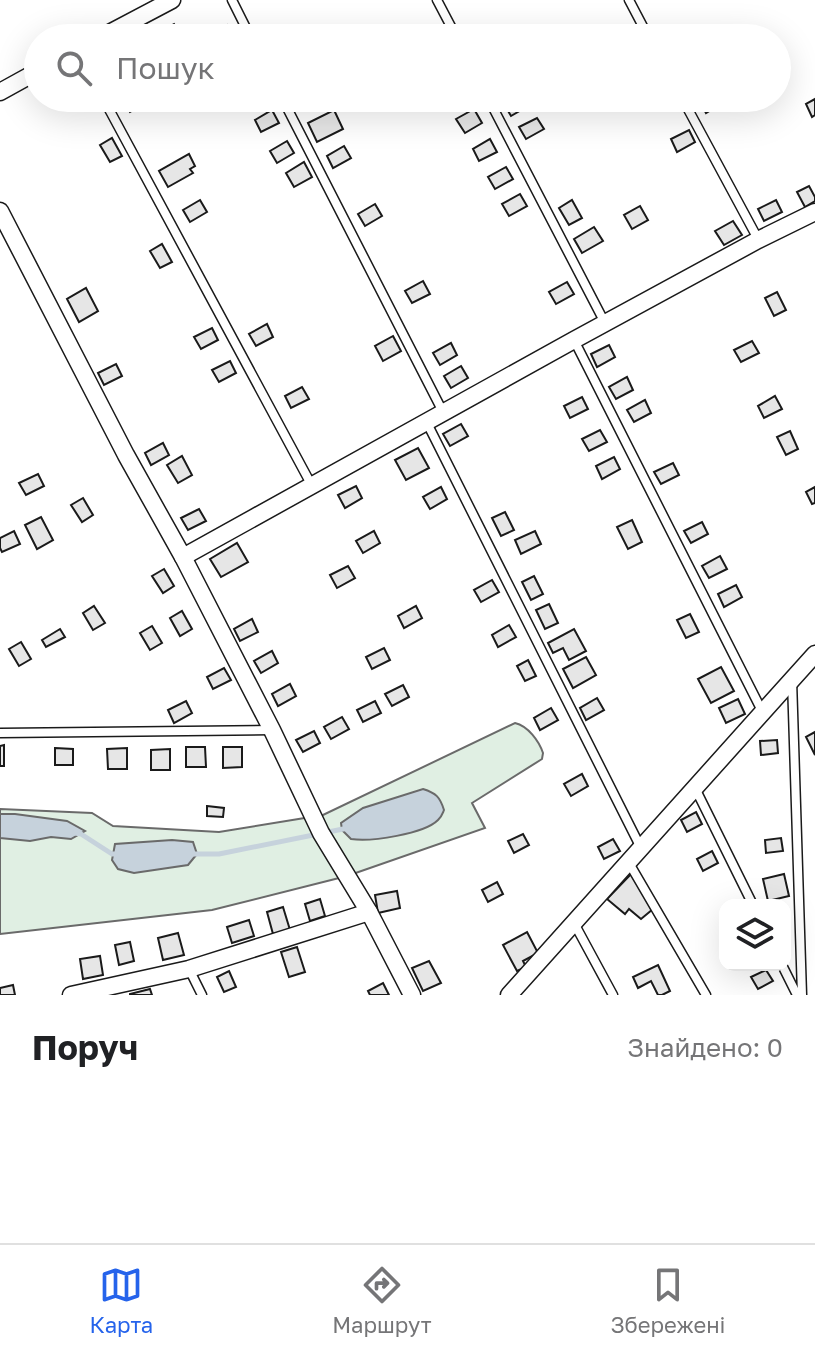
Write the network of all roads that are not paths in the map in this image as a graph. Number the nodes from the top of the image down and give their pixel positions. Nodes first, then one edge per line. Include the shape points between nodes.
1 (172, 0) edge
2 (232, 0) edge
3 (437, 0) edge
4 (629, 0) edge
5 (127, 24) edge
6 (244, 24) edge
7 (450, 24) edge
8 (642, 24) edge
9 (24, 79) edge
10 (0, 92) edge
11 (111, 112) edge
12 (289, 112) edge
13 (495, 112) edge
14 (689, 112) edge
15 (0, 211) edge
16 (815, 212) edge
17 (758, 240) junction
18 (605, 323) junction
19 (574, 340) junction
20 (443, 412) junction
21 (426, 421) junction
22 (311, 484) junction
23 (183, 557) junction
24 (815, 654) edge
25 (792, 680) junction
26 (763, 712) junction
27 (272, 730) junction
28 (0, 733) edge
29 (694, 787) junction
30 (641, 849) junction
31 (629, 863) junction
32 (750, 899) edge
33 (369, 912) junction
34 (574, 923) junction
35 (189, 969) junction
36 (786, 971) edge
37 (517, 991) edge
38 (71, 995) edge
39 (202, 995) edge
40 (412, 995) edge
41 (613, 995) edge
42 (706, 995) edge
43 (800, 995) edge

1 - 5 street
2 - 6 lane
3 - 7 lane
4 - 8 lane
9 - 10 street
11 - 22 lane
12 - 20 lane
13 - 18 lane
14 - 17 lane
15 - 23 street
16 - 17 street
17 - 18 street
18 - 19 street
19 - 20 street
19 - 26 lane
20 - 21 street
21 - 22 street
21 - 30 lane
22 - 23 street
23 - 27 street
24 - 25 street
25 - 26 street
25 - 43 lane
26 - 29 street
27 - 28 lane
27 - 33 street via 321,833
29 - 30 street
29 - 32 lane
30 - 31 street
31 - 34 street
31 - 42 lane
33 - 35 street
33 - 40 street
34 - 37 street
34 - 41 lane
35 - 38 street
35 - 39 lane
36 - 43 lane

